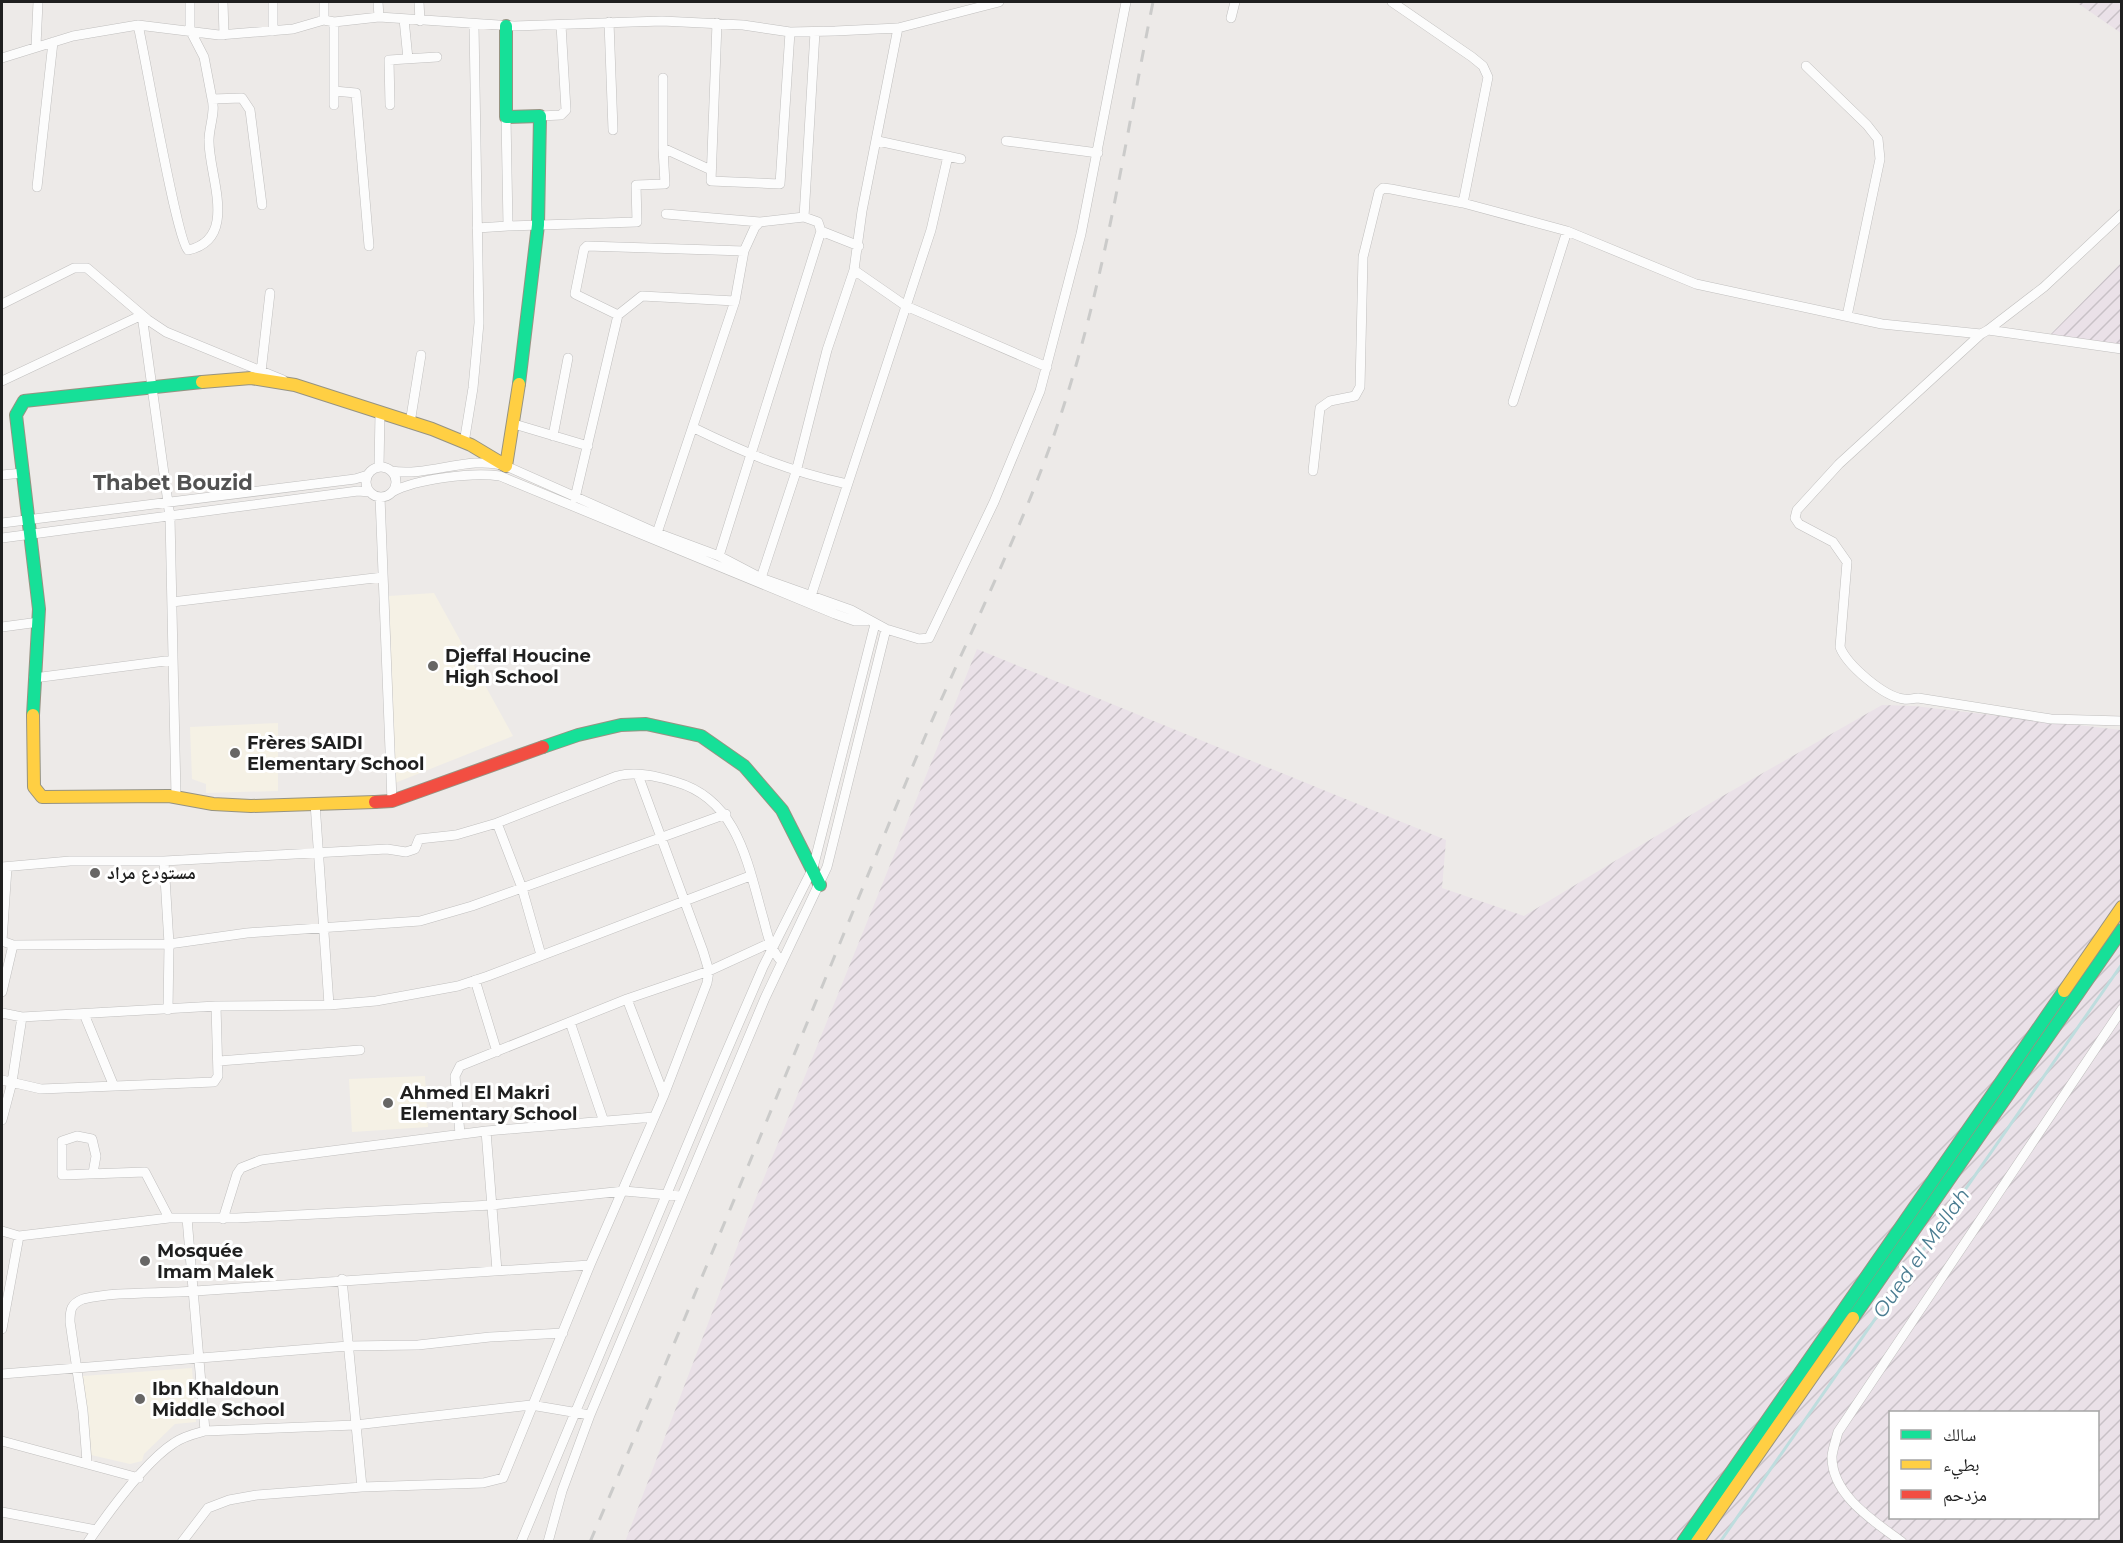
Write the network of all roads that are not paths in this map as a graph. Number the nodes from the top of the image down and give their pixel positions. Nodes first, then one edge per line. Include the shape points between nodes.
1 (38, 2) edge
2 (190, 2) edge
3 (223, 2) edge
4 (273, 2) edge
5 (324, 2) edge
6 (378, 2) edge
7 (419, 2) edge
8 (999, 2) edge
9 (1126, 2) edge
10 (1235, 2) edge
11 (1392, 2) edge
12 (379, 17) junction
13 (1231, 18) dead end
14 (404, 19) junction
15 (329, 21) junction
16 (420, 21) junction
17 (609, 22) junction
18 (717, 23) junction
19 (138, 25) junction
20 (474, 25) junction
21 (561, 25) junction
22 (506, 26) junction
23 (898, 28) junction
24 (190, 30) junction
25 (273, 31) junction
26 (790, 32) junction
27 (815, 32) junction
28 (224, 35) junction
29 (53, 42) junction
30 (36, 46) junction
31 (437, 57) dead end
32 (2, 58) edge
33 (408, 59) junction
34 (1806, 66) dead end
35 (663, 78) dead end
36 (334, 91) junction
37 (212, 99) junction
38 (334, 105) dead end
39 (390, 105) dead end
40 (540, 116) junction
41 (506, 117) junction
42 (613, 130) dead end
43 (878, 141) junction
44 (1006, 141) dead end
45 (663, 148) junction
46 (1098, 153) junction
47 (948, 156) junction
48 (961, 159) dead end
49 (711, 170) junction
50 (37, 187) dead end
51 (1463, 203) junction
52 (262, 205) dead end
53 (666, 214) dead end
54 (2121, 214) edge
55 (804, 218) junction
56 (760, 222) junction
57 (538, 225) junction
58 (508, 226) junction
59 (477, 228) junction
60 (820, 231) junction
61 (1567, 231) junction
62 (369, 246) dead end
63 (859, 246) junction
64 (744, 250) junction
65 (854, 270) junction
66 (270, 293) dead end
67 (735, 301) junction
68 (2, 304) edge
69 (906, 306) junction
70 (142, 315) junction
71 (618, 315) junction
72 (1846, 316) junction
73 (1985, 332) junction
74 (2121, 349) edge
75 (421, 355) dead end
76 (568, 358) dead end
77 (1047, 367) junction
78 (261, 374) junction
79 (2, 381) edge
80 (151, 387) junction
81 (1513, 402) dead end
82 (380, 413) junction
83 (410, 423) junction
84 (514, 424) junction
85 (694, 428) junction
86 (553, 435) junction
87 (464, 443) junction
88 (588, 446) junction
89 (751, 456) junction
90 (506, 466) junction
91 (379, 467) junction
92 (391, 471) junction
93 (1313, 471) dead end
94 (796, 472) junction
95 (23, 473) junction
96 (368, 475) junction
97 (2, 476) edge
98 (847, 484) junction
99 (370, 492) junction
100 (392, 492) junction
101 (380, 497) junction
102 (575, 498) junction
103 (168, 502) junction
104 (170, 517) junction
105 (28, 520) junction
106 (2, 523) edge
107 (657, 533) junction
108 (30, 534) junction
109 (2, 538) edge
110 (719, 556) junction
111 (383, 577) junction
112 (761, 578) junction
113 (811, 596) junction
114 (172, 603) junction
115 (39, 622) junction
116 (870, 622) junction
117 (2, 627) edge
118 (886, 629) junction
119 (173, 660) junction
120 (34, 678) junction
121 (2121, 721) edge
122 (638, 775) junction
123 (176, 796) junction
124 (392, 801) junction
125 (315, 803) junction
126 (726, 814) junction
127 (497, 823) junction
128 (660, 838) junction
129 (316, 854) junction
130 (164, 861) junction
131 (4, 868) edge
132 (813, 868) junction
133 (750, 876) junction
134 (820, 885) junction
135 (522, 888) junction
136 (684, 900) junction
137 (2121, 907) edge
138 (322, 930) junction
139 (2121, 930) edge
140 (2, 941) edge
141 (169, 944) junction
142 (13, 945) junction
143 (771, 946) junction
144 (541, 955) junction
145 (782, 963) junction
146 (709, 971) junction
147 (475, 980) junction
148 (2, 992) edge
149 (627, 999) junction
150 (329, 1005) junction
151 (216, 1006) junction
152 (2121, 1009) edge
153 (168, 1010) junction
154 (2, 1013) edge
155 (84, 1014) junction
156 (22, 1017) junction
157 (570, 1022) junction
158 (360, 1050) dead end
159 (497, 1052) junction
160 (219, 1061) junction
161 (2, 1080) edge
162 (12, 1082) junction
163 (113, 1084) junction
164 (664, 1095) junction
165 (654, 1117) junction
166 (603, 1119) junction
167 (2, 1120) edge
168 (486, 1131) junction
169 (460, 1134) junction
170 (93, 1173) junction
171 (624, 1191) junction
172 (666, 1194) junction
173 (681, 1196) junction
174 (492, 1204) junction
175 (169, 1218) junction
176 (187, 1218) junction
177 (223, 1219) junction
178 (2, 1231) edge
179 (18, 1236) junction
180 (590, 1265) junction
181 (497, 1271) junction
182 (342, 1279) junction
183 (194, 1291) junction
184 (3, 1318) edge
185 (2, 1329) edge
186 (563, 1333) junction
187 (348, 1346) junction
188 (200, 1359) junction
189 (77, 1367) junction
190 (2, 1374) edge
191 (531, 1405) junction
192 (574, 1411) junction
193 (590, 1415) junction
194 (355, 1425) junction
195 (205, 1431) junction
196 (2, 1441) edge
197 (87, 1462) junction
198 (139, 1478) junction
199 (362, 1487) junction
200 (2, 1512) edge
201 (96, 1530) junction
202 (1896, 1540) edge
203 (88, 1542) edge
204 (182, 1542) edge
205 (521, 1542) edge
206 (548, 1542) edge
207 (1683, 1542) edge
208 (1697, 1542) edge

1 - 30 street
2 - 24 street
3 - 28 street
4 - 25 street
5 - 15 street
6 - 12 street
7 - 16 street
8 - 23 street
9 - 46 street
10 - 13 street
11 - 51 street via 1472,57 1488,77
12 - 14 street
12 - 15 street
14 - 16 street
14 - 33 street
15 - 25 street
15 - 36 street
16 - 20 street
17 - 18 street
17 - 21 street
17 - 42 street
18 - 26 street
18 - 49 street
19 - 24 street
19 - 29 street
19 - 37 street via 174,207 182,242 188,250 206,240 218,220 209,140
20 - 22 street
20 - 59 street
21 - 22 street
21 - 40 street via 566,110 561,116
22 - 41 street
23 - 27 street
23 - 43 street
24 - 28 street
24 - 37 street via 204,57
25 - 28 street
26 - 27 street
26 - 49 street via 780,184 711,181
27 - 55 street
29 - 30 street
29 - 50 street
30 - 32 street
31 - 33 street
33 - 39 street via 389,60
34 - 72 street via 1867,125 1880,147
35 - 45 street
36 - 38 street
36 - 62 street via 356,93
37 - 52 street via 242,98 250,110
40 - 41 street
40 - 57 street
41 - 58 street
43 - 47 street
43 - 63 street via 862,210
44 - 46 street
45 - 49 street
45 - 57 street via 664,184 636,185 637,222
46 - 77 street
47 - 48 street
47 - 69 street via 931,230
51 - 61 street
51 - 93 street via 1391,189 1379,192 1363,257 1360,387 1355,396 1320,408
53 - 56 street
54 - 73 street via 2044,287
55 - 56 street
55 - 60 street via 818,222
56 - 64 street
57 - 58 street
57 - 84 street
58 - 59 street
59 - 87 street via 478,323
60 - 63 street
60 - 89 street
61 - 72 street via 1696,284
61 - 81 street
63 - 65 street
64 - 67 street
64 - 71 street via 587,246 575,296
65 - 69 street
65 - 94 street via 827,350
66 - 78 street
67 - 71 street via 642,296
67 - 85 street
68 - 70 street via 81,267 93,272
69 - 77 street
69 - 98 street
70 - 78 street via 173,336
70 - 79 street
70 - 80 street
71 - 88 street
72 - 73 street via 1882,324
73 - 74 street
73 - 121 street via 1839,464 1797,510 1795,518 1799,524 1833,542 1847,562 1840,647 1844,657 1882,690 1904,699 2051,718
75 - 83 street
76 - 86 street
77 - 118 street via 1034,411 931,636 923,640
78 - 80 street
78 - 82 street
80 - 95 street via 24,401 16,415
80 - 103 street
82 - 83 street
82 - 91 street
83 - 87 street
84 - 86 street
84 - 90 street
85 - 89 street
85 - 107 street
86 - 88 street
87 - 90 street
88 - 102 street
89 - 94 street
89 - 110 street
90 - 92 street via 484,462 413,472
90 - 102 street
91 - 92 street
91 - 96 street
92 - 100 street via 396,481
94 - 98 street
94 - 112 street
95 - 97 street
95 - 105 street
96 - 99 street via 366,484
96 - 103 street
98 - 113 street
99 - 101 street
99 - 104 street
100 - 101 street
100 - 116 street via 419,483 500,476 835,614
101 - 111 street
102 - 107 street
103 - 104 street
103 - 105 street
104 - 108 street
104 - 114 street
105 - 106 street
105 - 108 street
107 - 110 street
108 - 109 street
108 - 115 street
110 - 112 street
111 - 114 street
111 - 124 street
112 - 113 street
113 - 116 street via 851,610
114 - 119 street
115 - 117 street
115 - 120 street
116 - 118 street
116 - 132 street
118 - 134 street via 841,821
119 - 120 street
119 - 123 street
120 - 123 street via 33,783 38,794 50,799
122 - 126 street via 657,776 696,789
122 - 127 street via 628,774 595,784
122 - 128 street
123 - 125 street via 229,806
124 - 125 street
124 - 132 street via 578,735 621,725 655,725 701,736 744,765 782,810
125 - 129 street
126 - 128 street
126 - 133 street
127 - 129 street via 456,835 419,838 415,849 406,852 387,849
127 - 135 street
128 - 135 street
128 - 136 street
129 - 130 street
129 - 138 street
130 - 131 street via 61,862
130 - 141 street
131 - 140 street
132 - 134 street
132 - 143 street
133 - 136 street
133 - 143 street
134 - 145 street
135 - 138 street via 420,921
135 - 144 street
136 - 144 street
136 - 146 street
137 - 207 street
138 - 141 street via 247,933
138 - 150 street
139 - 208 street
140 - 142 street
141 - 142 street
141 - 153 street
142 - 148 street
143 - 145 street
143 - 146 street
143 - 172 street
144 - 147 street
145 - 173 street
146 - 149 street
146 - 164 street via 704,996
147 - 150 street via 404,998
147 - 159 street
149 - 157 street
149 - 164 street
150 - 151 street
151 - 153 street
151 - 160 street
152 - 202 street via 1838,1432 1832,1456 1843,1489 1853,1503
153 - 155 street
154 - 156 street
155 - 156 street
155 - 163 street
156 - 162 street
157 - 159 street
157 - 166 street
158 - 160 street
159 - 169 street via 457,1069
160 - 163 street via 218,1076 208,1083
161 - 162 street
162 - 163 street via 41,1089
162 - 167 street
164 - 165 street
165 - 166 street
165 - 171 street
166 - 168 street
168 - 169 street
168 - 174 street
169 - 177 street via 253,1163 237,1174
170 - 170 street via 96,1156 92,1139 77,1136 62,1141 62,1175
170 - 175 street via 145,1172
171 - 172 street
171 - 174 street
171 - 180 street
172 - 173 street
172 - 192 street
173 - 193 street
174 - 177 street
174 - 181 street
175 - 176 street
175 - 179 street
176 - 177 street
176 - 183 street
178 - 179 street
179 - 184 street
180 - 181 street
180 - 186 street
181 - 182 street
182 - 183 street
182 - 187 street
183 - 188 street
183 - 189 street via 139,1291 74,1303 70,1322
184 - 185 street
186 - 187 street via 418,1345
186 - 191 street
187 - 188 street
187 - 194 street
188 - 189 street
188 - 195 street
189 - 190 street
189 - 197 street
191 - 192 street
191 - 194 street
191 - 199 street via 500,1480
192 - 193 street
192 - 205 street
193 - 206 street
194 - 195 street
194 - 199 street
195 - 198 street via 172,1444
196 - 197 street
197 - 198 street
198 - 201 street
199 - 204 street via 257,1495 216,1504 208,1508
200 - 201 street
201 - 203 street

